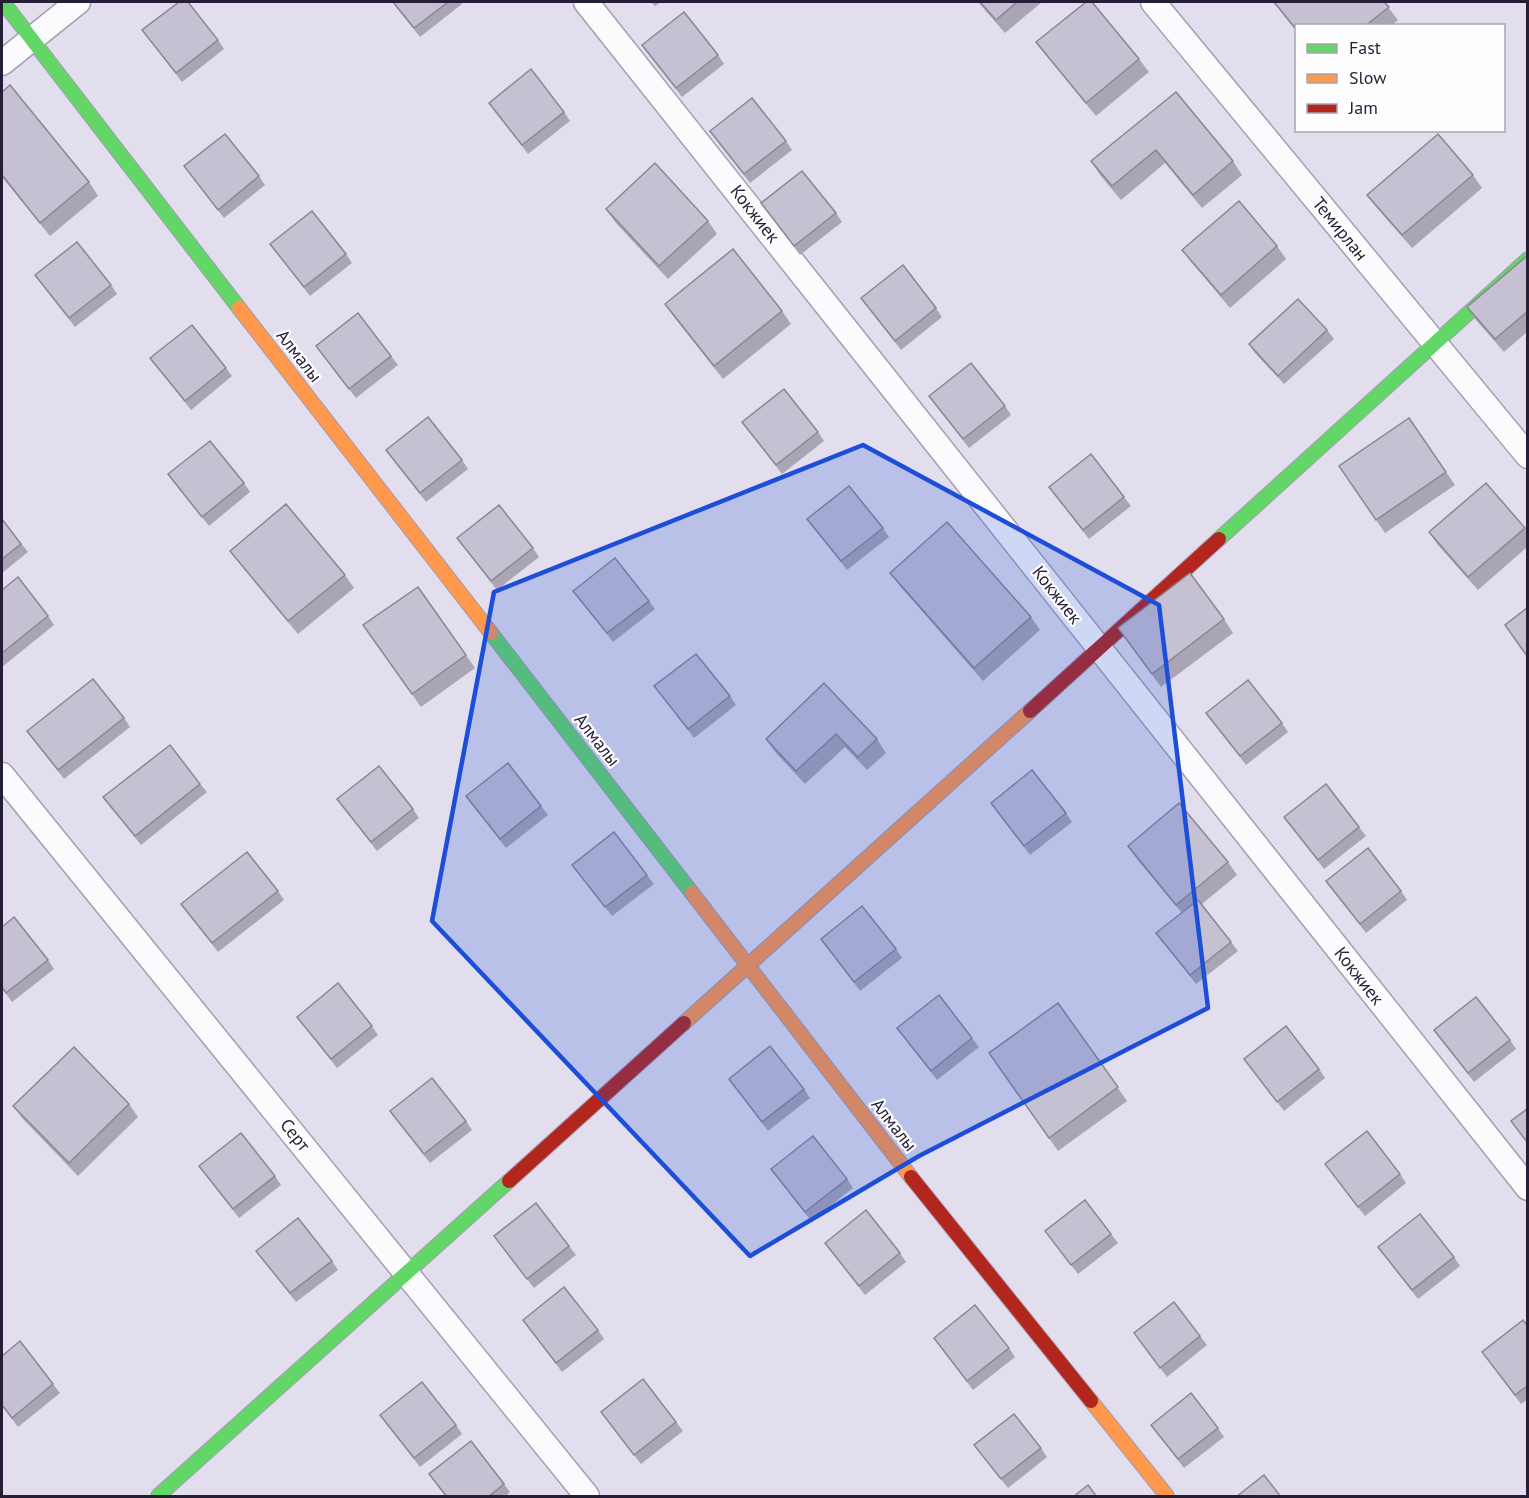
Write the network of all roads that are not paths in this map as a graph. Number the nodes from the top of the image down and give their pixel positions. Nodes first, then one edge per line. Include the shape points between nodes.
1 (3, 2) edge
2 (78, 2) edge
3 (586, 2) edge
4 (1153, 2) edge
5 (32, 39) junction
6 (2, 63) edge
7 (1527, 259) edge
8 (1435, 343) junction
9 (1527, 456) edge
10 (1099, 648) junction
11 (2, 775) edge
12 (748, 966) junction
13 (1527, 1188) edge
14 (407, 1273) junction
15 (158, 1497) edge
16 (586, 1497) edge
17 (1167, 1497) edge

1 - 5 street, Алмалы
2 - 5 street
3 - 10 street, Кокжиек
4 - 8 street, Темирлан
5 - 6 street
5 - 12 street, Алмалы
7 - 8 street
8 - 9 street, Темирлан
8 - 10 street
10 - 12 street
10 - 13 street, Кокжиек
11 - 14 street, Серт
12 - 14 street
12 - 17 street, Алмалы
14 - 15 street
14 - 16 street, Серт

